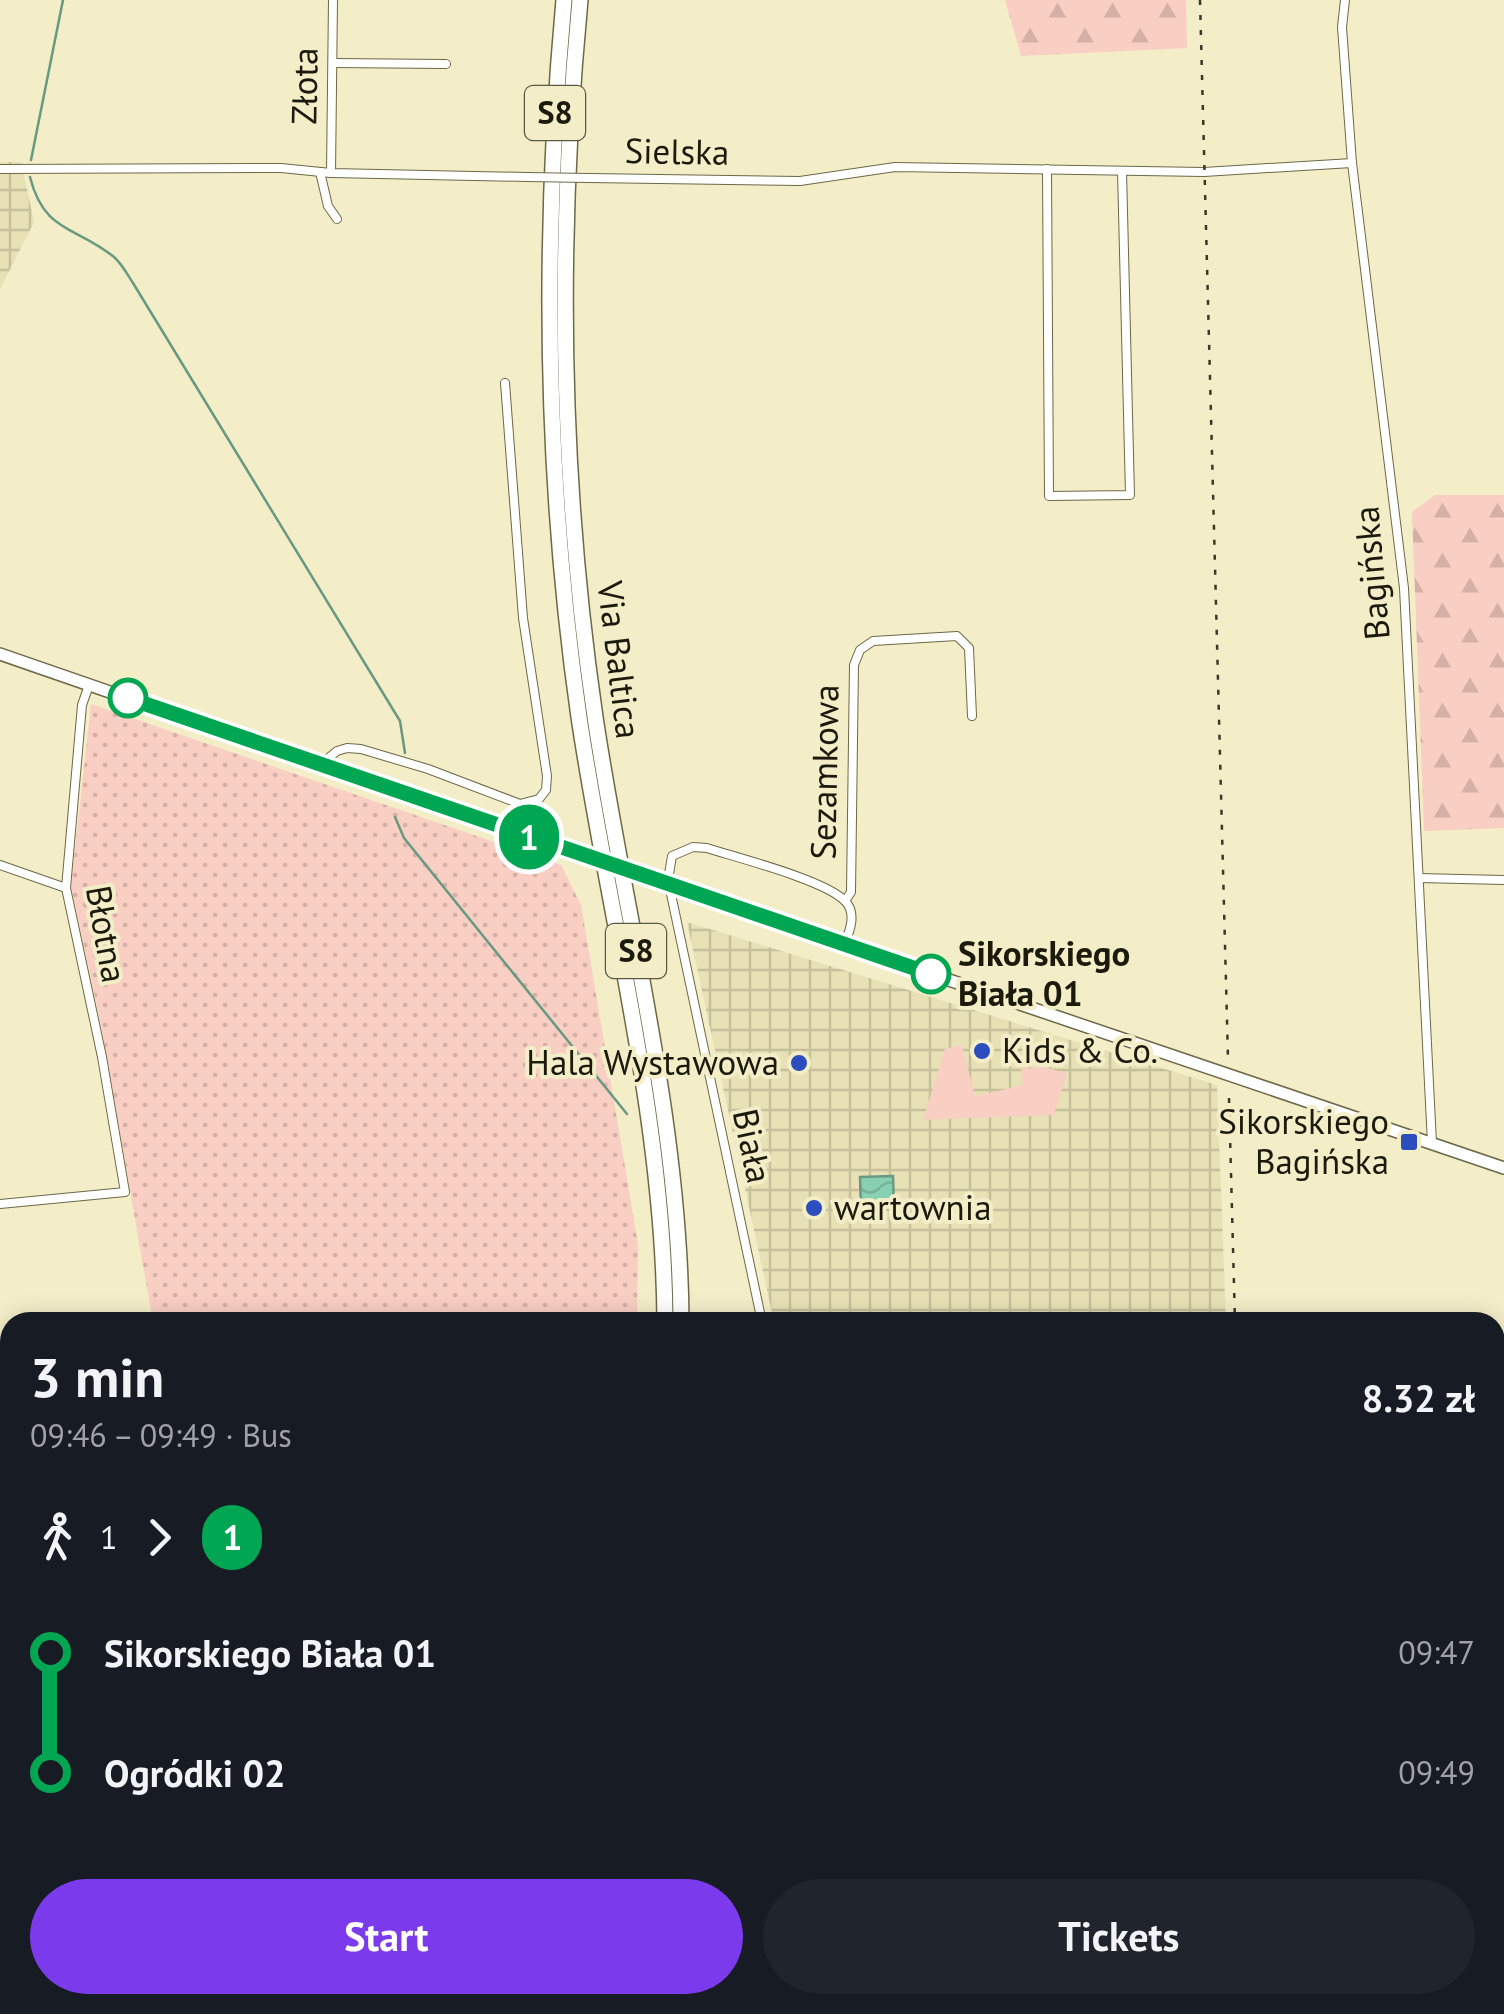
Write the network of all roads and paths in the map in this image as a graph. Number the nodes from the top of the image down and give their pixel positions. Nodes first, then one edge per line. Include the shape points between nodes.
1 (333, 0) edge
2 (564, 0) edge
3 (580, 0) edge
4 (1344, 0) edge
5 (334, 63) junction
6 (446, 64) dead end
7 (1352, 163) junction
8 (0, 168) edge
9 (1047, 170) junction
10 (1122, 171) junction
11 (320, 172) junction
12 (331, 173) junction
13 (337, 219) dead end
14 (504, 384) dead end
15 (0, 654) edge
16 (89, 685) junction
17 (972, 716) dead end
18 (320, 765) junction
19 (0, 865) edge
20 (1419, 878) junction
21 (1504, 880) edge
22 (66, 888) junction
23 (846, 901) junction
24 (844, 945) junction
25 (1432, 1143) junction
26 (1504, 1168) edge
27 (0, 1204) edge
28 (664, 1312) edge
29 (680, 1312) edge
30 (760, 1312) edge

1 - 5 street, Złota
2 - 28 highway, Via Baltica / S8 via 549,226 556,498 580,718 657,1176
3 - 29 highway, Via Baltica / S8 via 565,287 575,546 598,736 671,1161
4 - 7 street, Bagińska
5 - 6 street
5 - 12 street, Złota
7 - 10 street, Sielska
7 - 20 street, Bagińska via 1404,588
8 - 11 street, Sielska
9 - 10 street, Sielska
9 - 10 street via 1049,496 1130,494
9 - 12 street, Sielska, bridge via 895,167 800,181
11 - 12 street, Sielska
11 - 13 street
14 - 18 street via 546,790 540,800 520,804 361,749 347,748
15 - 16 street
16 - 18 street
16 - 22 street, Błotna
17 - 23 street, Sezamkowa via 969,648 957,636 873,641 860,650 854,665
18 - 24 street, bridge
19 - 22 street
20 - 21 street
20 - 25 street, Bagińska
22 - 27 street, Błotna via 125,1192
23 - 24 street via 852,925
23 - 30 street, Biała via 707,848 682,850 668,866
24 - 25 street
25 - 26 street

